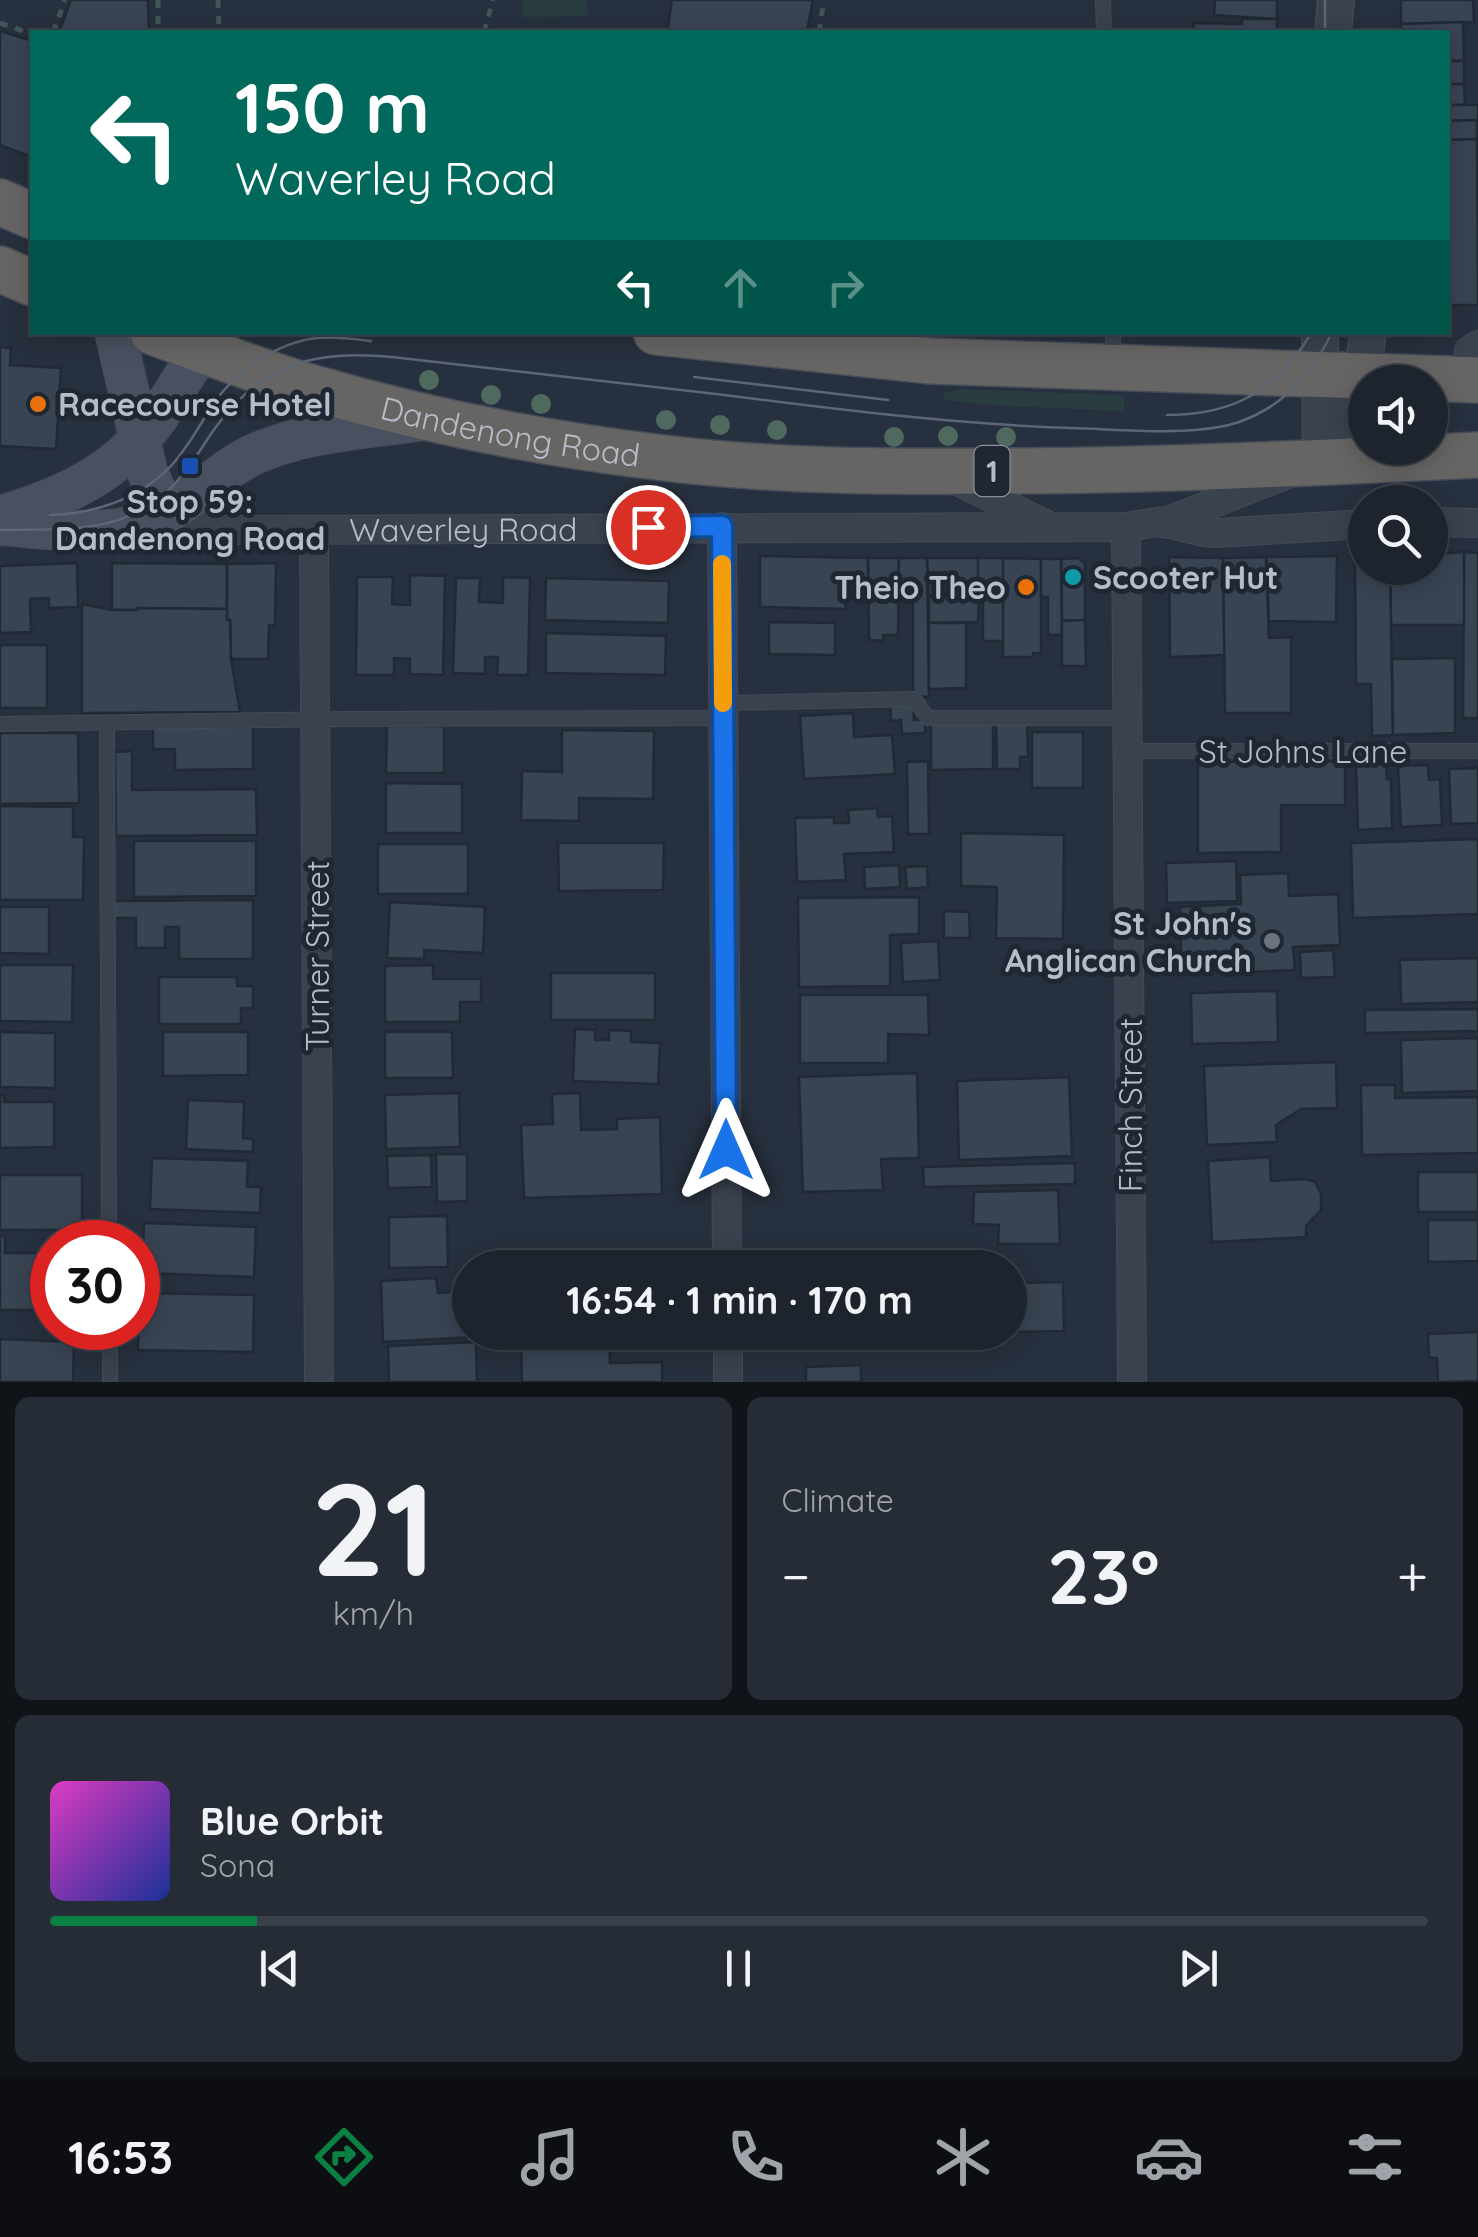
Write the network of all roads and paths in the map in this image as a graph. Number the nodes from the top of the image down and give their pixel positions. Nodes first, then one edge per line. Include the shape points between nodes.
1 (66, 0) edge
2 (158, 0) edge
3 (218, 0) edge
4 (493, 0) edge
5 (824, 0) edge
6 (1103, 0) edge
7 (0, 23) edge
8 (55, 30) edge
9 (158, 30) edge
10 (219, 30) edge
11 (485, 30) edge
12 (819, 30) edge
13 (1104, 30) edge
14 (30, 34) edge
15 (0, 202) edge
16 (30, 215) edge
17 (0, 269) edge
18 (30, 283) edge
19 (116, 335) edge
20 (170, 335) edge
21 (683, 335) edge
22 (210, 342) edge
23 (1113, 350) edge
24 (1342, 353) edge
25 (1476, 378) edge
26 (433, 418) junction
27 (140, 438) junction
28 (1478, 456) edge
29 (1321, 462) junction
30 (938, 472) junction
31 (169, 512) junction
32 (0, 516) edge
33 (1448, 522) edge
34 (1478, 522) edge
35 (1162, 523) junction
36 (0, 525) edge
37 (1348, 525) edge
38 (722, 526) junction
39 (1051, 527) junction
40 (1126, 527) junction
41 (314, 530) junction
42 (723, 711) junction
43 (1128, 718) junction
44 (315, 720) junction
45 (107, 723) junction
46 (0, 724) edge
47 (1128, 751) junction
48 (1478, 751) edge
49 (109, 1220) edge
50 (727, 1250) edge
51 (110, 1350) edge
52 (728, 1350) edge
53 (110, 1382) edge
54 (319, 1382) edge
55 (728, 1382) edge
56 (1132, 1382) edge

1 - 8 path
2 - 9 path
3 - 10 path
4 - 11 path
5 - 12 path
6 - 13 lane
7 - 14 path
15 - 16 highway
17 - 18 highway
19 - 27 main road
20 - 22 highway, Dandenong Road / 1
21 - 23 highway via 930,362
22 - 26 highway, Dandenong Road / 1 via 312,387
22 - 27 main road
23 - 24 highway
24 - 25 highway
24 - 29 street
26 - 30 highway, Dandenong Road / 1 via 668,458
26 - 31 main road via 276,446 226,469
27 - 31 main road via 151,483
27 - 32 main road via 83,485
28 - 29 highway, Dandenong Road / 1
29 - 30 highway, Dandenong Road / 1
29 - 35 street, Waverley Road
30 - 39 street, Waverley Road
31 - 36 main road via 123,528
31 - 41 street, Waverley Road via 186,524 219,530
33 - 34 street
35 - 37 street via 1208,533
35 - 40 street, Waverley Road
38 - 39 street, Waverley Road
38 - 41 street, Waverley Road
38 - 42 street
39 - 40 street, Waverley Road
40 - 43 street, Finch Street
41 - 44 street, Turner Street
42 - 43 lane via 914,699 928,718
42 - 44 lane
42 - 50 street
43 - 47 street, Finch Street
44 - 45 lane
44 - 54 street, Turner Street
45 - 46 lane
45 - 49 lane
47 - 48 lane, St Johns Lane
47 - 56 street, Finch Street
51 - 53 lane
52 - 55 street

